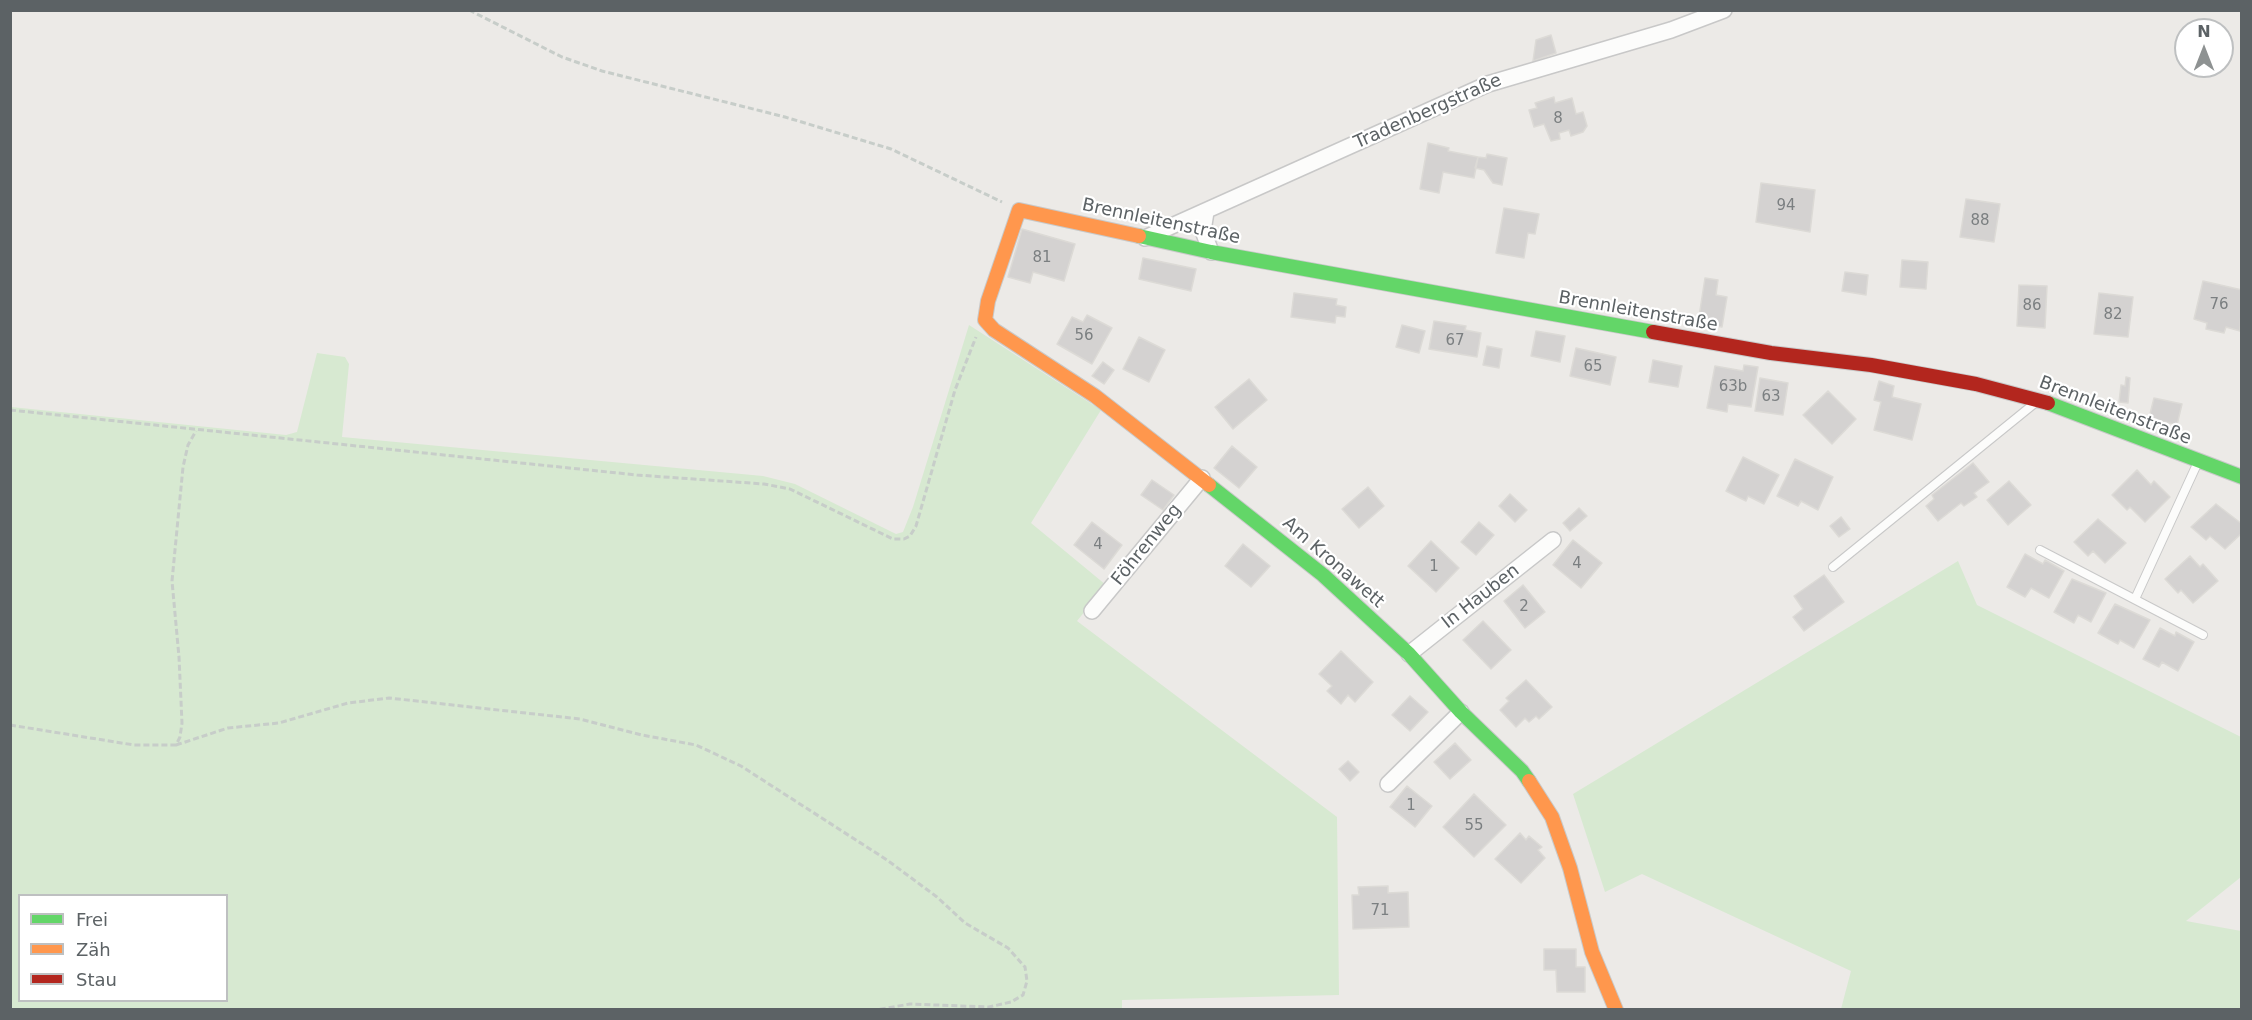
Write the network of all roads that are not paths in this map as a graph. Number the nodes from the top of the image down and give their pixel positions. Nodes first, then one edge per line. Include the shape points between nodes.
1 (1724, 10) edge
2 (1206, 212) junction
3 (1142, 238) junction
4 (1212, 252) junction
5 (985, 320) joint
6 (2039, 400) junction
7 (2199, 462) junction
8 (2241, 477) edge
9 (1202, 478) junction
10 (1553, 540) dead end
11 (2040, 550) dead end
12 (1833, 567) dead end
13 (2135, 599) junction
14 (1092, 611) dead end
15 (2203, 635) dead end
16 (1409, 654) junction
17 (1461, 712) junction
18 (1388, 784) dead end
19 (1616, 1010) edge

1 - 2 street, Tradenbergstraße via 1671,30 1488,84
2 - 3 street, Tradenbergstraße
2 - 4 street via 1203,231
3 - 4 street, Brennleitenstraße
3 - 5 street, Brennleitenstraße via 1019,210
4 - 6 street, Brennleitenstraße via 1698,341 1933,375
5 - 9 street, Am Kronawett via 994,330 1095,396
6 - 7 street, Brennleitenstraße
6 - 12 lane
7 - 8 street, Brennleitenstraße
7 - 13 lane
9 - 14 street, Föhrenweg
9 - 16 street, Am Kronawett via 1323,575
10 - 16 street, In Hauben
11 - 13 lane
13 - 15 lane
16 - 17 street, Am Kronawett
17 - 18 street
17 - 19 street, Am Kronawett via 1522,771 1552,817 1592,952

